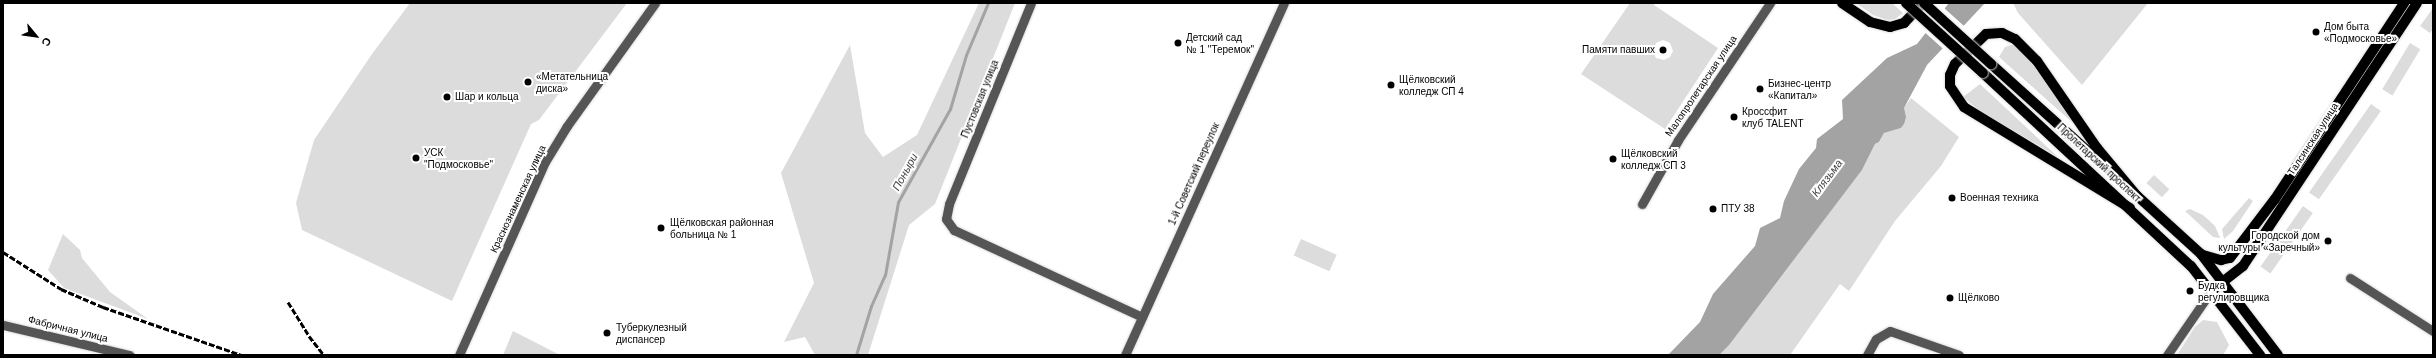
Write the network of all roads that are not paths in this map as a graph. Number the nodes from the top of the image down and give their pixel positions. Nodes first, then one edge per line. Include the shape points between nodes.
1 (655, 3) edge
2 (1031, 3) edge
3 (1284, 3) edge
4 (1770, 3) edge
5 (1842, 3) edge
6 (1906, 3) edge
7 (1924, 3) edge
8 (2404, 3) edge
9 (2417, 3) edge
10 (2138, 197) junction
11 (1642, 204) dead end
12 (2130, 208) junction
13 (2201, 254) junction
14 (2350, 278) dead end
15 (2223, 282) junction
16 (2211, 291) junction
17 (1142, 317) junction
18 (3, 325) edge
19 (2433, 331) edge
20 (129, 355) edge
21 (460, 355) edge
22 (1125, 355) edge
23 (1866, 355) edge
24 (1959, 355) edge
25 (2167, 355) edge
26 (2260, 355) edge
27 (2278, 355) edge

1 - 21 street, Краснознаменская улица via 567,126 545,162
2 - 17 street, Пустовская улица via 949,204 946,219 954,230
3 - 17 street, 1-й Советский переулок
4 - 11 street, Малопролетарская улица via 1678,140
5 - 7 main road via 1870,22 1890,27 1904,23
6 - 12 main road, Пролетарский проспект, bridge
7 - 10 main road, Пролетарский проспект, bridge
8 - 13 main road, Талсинская улица via 2275,199 2230,258 2216,259
9 - 15 main road, Талсинская улица via 2243,266
10 - 12 main road via 2098,148 2037,61 2015,39 2002,32 1986,34 1955,64 1950,75 1950,86 1964,107
10 - 13 main road, Пролетарский проспект
12 - 16 main road, Пролетарский проспект via 2191,266
13 - 15 main road, Пролетарский проспект
14 - 19 street
15 - 16 main road, Талсинская улица
15 - 27 main road, Пролетарский проспект
16 - 25 street
16 - 26 main road, Пролетарский проспект
17 - 22 street, 1-й Советский переулок
18 - 20 street, Фабричная улица
23 - 24 street via 1876,339 1890,331

